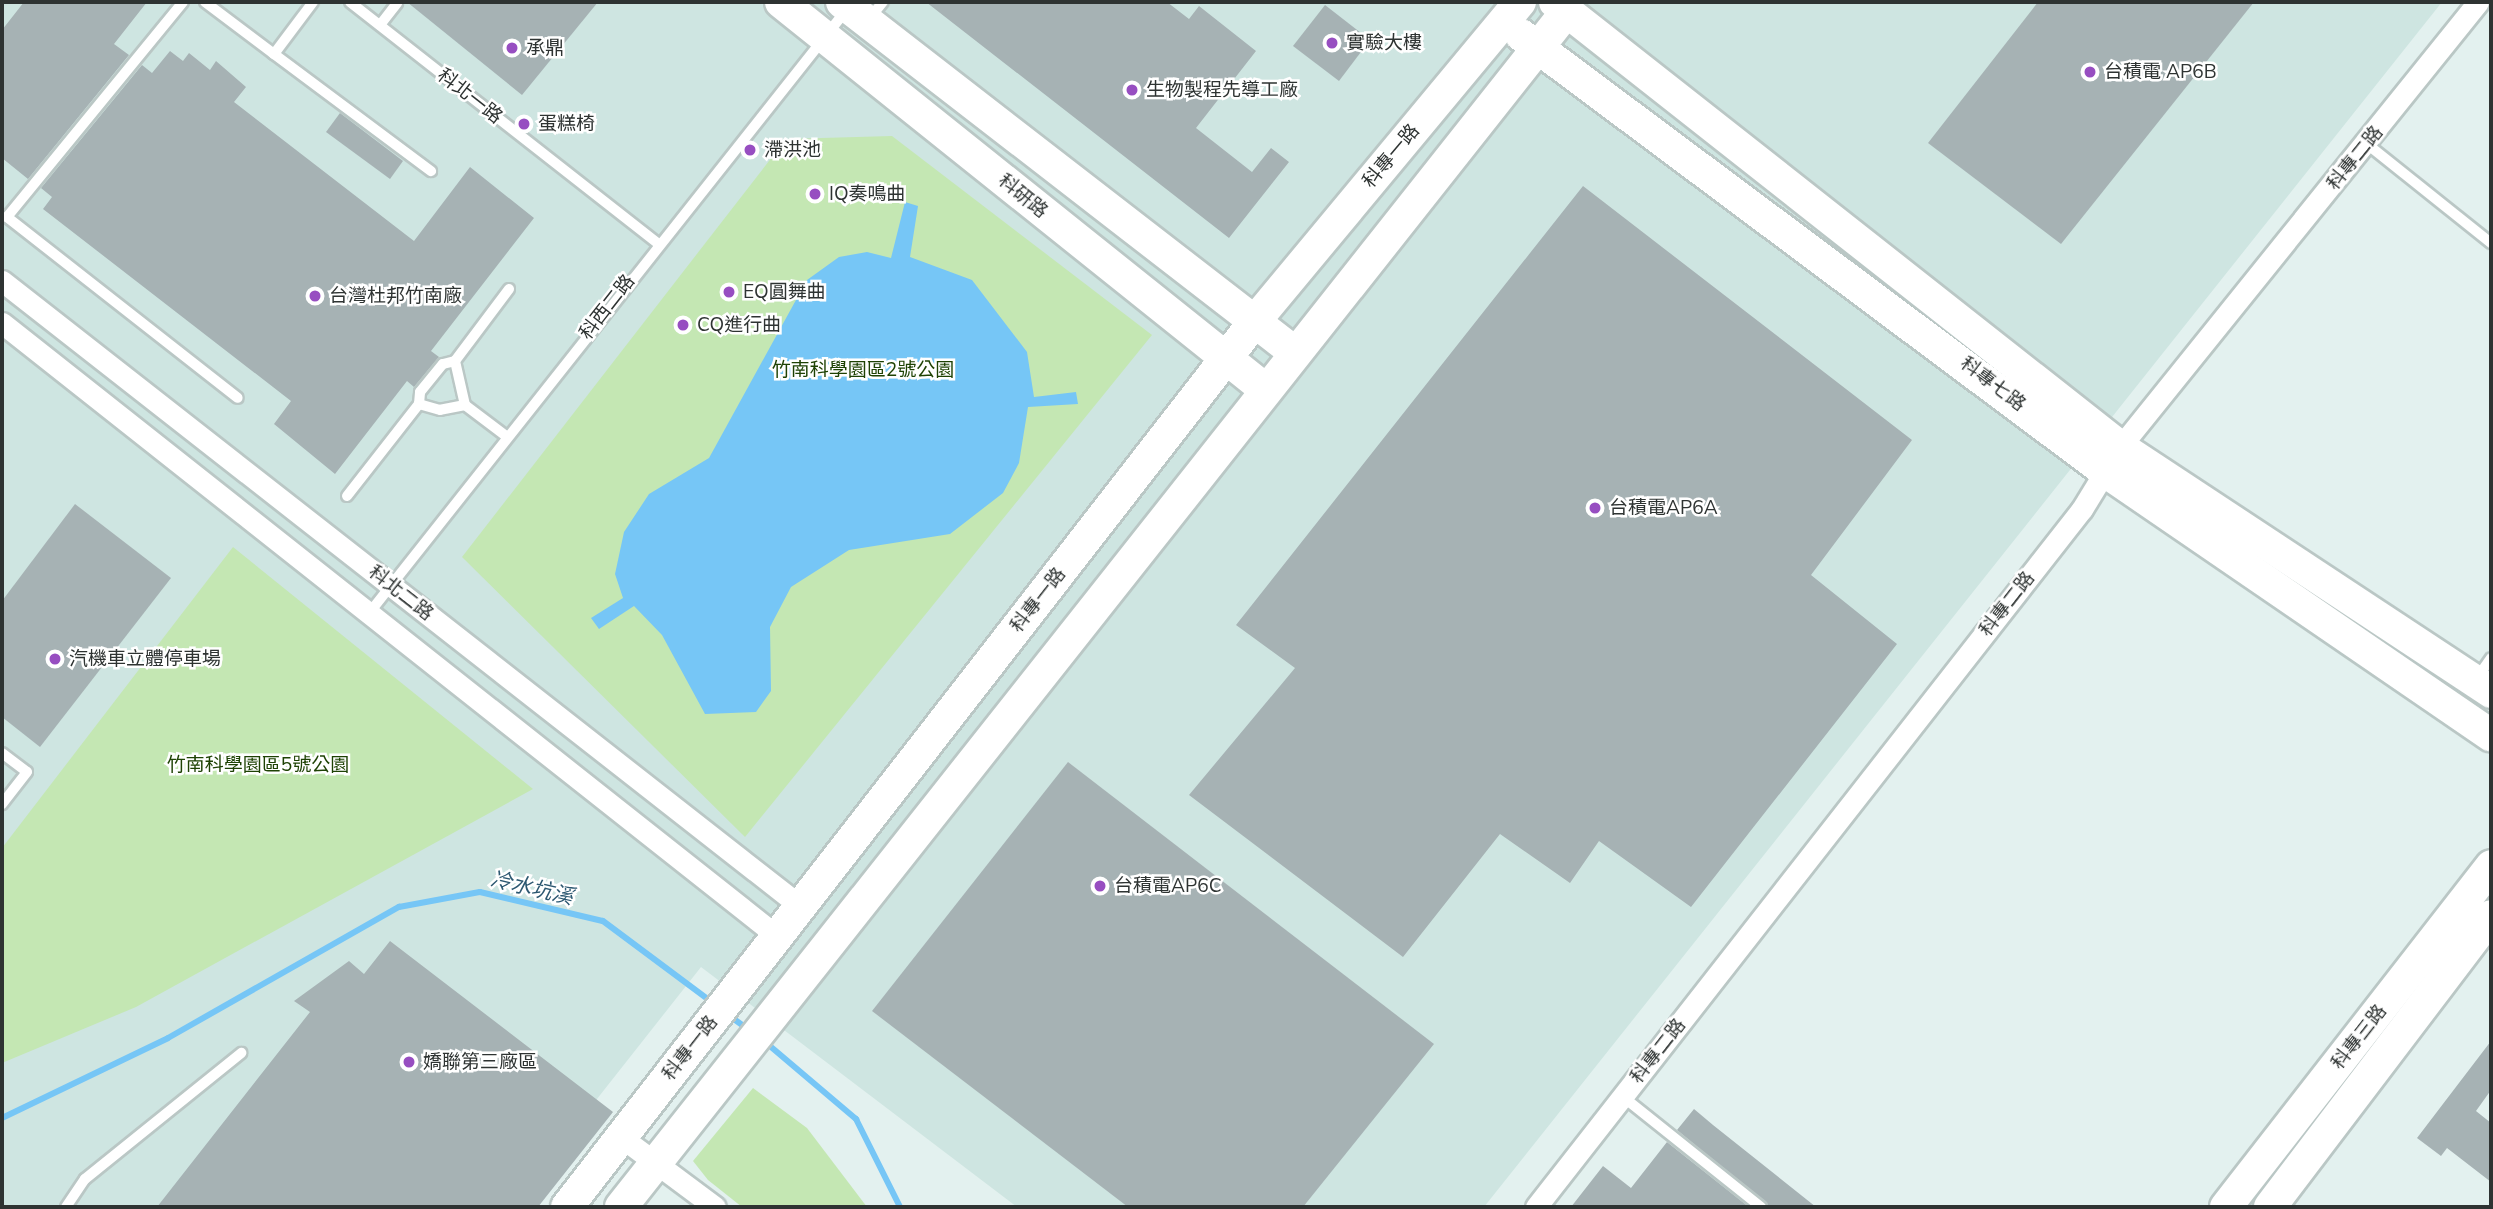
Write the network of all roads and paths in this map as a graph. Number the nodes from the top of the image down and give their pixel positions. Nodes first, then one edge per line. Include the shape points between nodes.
1 (183, 2) edge
2 (205, 2) edge
3 (313, 2) edge
4 (350, 2) edge
5 (781, 2) edge
6 (2478, 2) edge
7 (397, 3) edge
8 (1561, 7) edge
9 (860, 8) edge
10 (1512, 12) edge
11 (380, 25) junction
12 (825, 36) junction
13 (1538, 48) junction
14 (274, 54) junction
15 (2367, 144) junction
16 (432, 171) dead end
17 (657, 243) junction
18 (2491, 243) edge
19 (2, 281) edge
20 (509, 289) dead end
21 (1255, 320) junction
22 (2, 323) edge
23 (1294, 352) junction
24 (1225, 359) junction
25 (455, 361) junction
26 (1266, 390) junction
27 (238, 398) dead end
28 (419, 404) junction
29 (465, 405) junction
30 (506, 436) junction
31 (2113, 459) junction
32 (347, 496) dead end
33 (391, 585) junction
34 (370, 612) junction
35 (2486, 677) edge
36 (2491, 735) edge
37 (2, 753) edge
38 (2, 804) edge
39 (2491, 866) edge
40 (799, 905) junction
41 (2491, 916) edge
42 (777, 936) junction
43 (835, 937) junction
44 (811, 965) junction
45 (241, 1053) dead end
46 (1622, 1096) junction
47 (621, 1137) junction
48 (654, 1164) junction
49 (66, 1207) edge
50 (567, 1207) edge
51 (621, 1207) edge
52 (715, 1207) edge
53 (1536, 1207) edge
54 (1761, 1207) edge
55 (2226, 1207) edge
56 (2270, 1207) edge

1 - 27 lane via 8,217
2 - 14 lane
3 - 14 lane
4 - 11 lane, 科北一路
5 - 12 street, 科研路
6 - 15 street, 科專二路
7 - 11 lane
8 - 13 street
8 - 31 street, 科專七路
9 - 12 lane, 科西二路
9 - 21 street
10 - 13 street, 科專七路
10 - 21 street, 科專一路
11 - 17 lane, 科北一路
12 - 17 lane, 科西二路
12 - 24 street, 科研路
13 - 23 street
13 - 31 street, 科專七路
14 - 16 lane
15 - 18 lane
15 - 31 street, 科專二路
17 - 30 lane, 科西二路
19 - 33 street, 科北二路
20 - 25 lane
21 - 23 street
21 - 24 street, 科專一路
22 - 34 street, 科北二路
23 - 26 street
24 - 26 street, 科研路
24 - 40 street, 科專一路
25 - 28 lane via 443,364 420,392
25 - 29 lane
26 - 43 street
28 - 29 lane via 440,410
28 - 32 lane
29 - 30 lane
30 - 33 lane, 科西二路
31 - 35 street, 科專七路
31 - 36 street, 科專七路
31 - 46 street, 科專二路
33 - 34 lane, 科西二路
33 - 40 street, 科北二路
34 - 42 street, 科北二路
37 - 38 lane via 27,772
39 - 55 street, 科專三路
40 - 42 street, 科專一路
40 - 43 street
41 - 56 street, 科專三路
42 - 44 street
42 - 47 street, 科專一路
43 - 44 street
44 - 48 street
45 - 49 lane via 85,1179
46 - 53 street, 科專二路
46 - 54 lane
47 - 48 street
47 - 50 street, 科專一路
48 - 51 street
48 - 52 street

